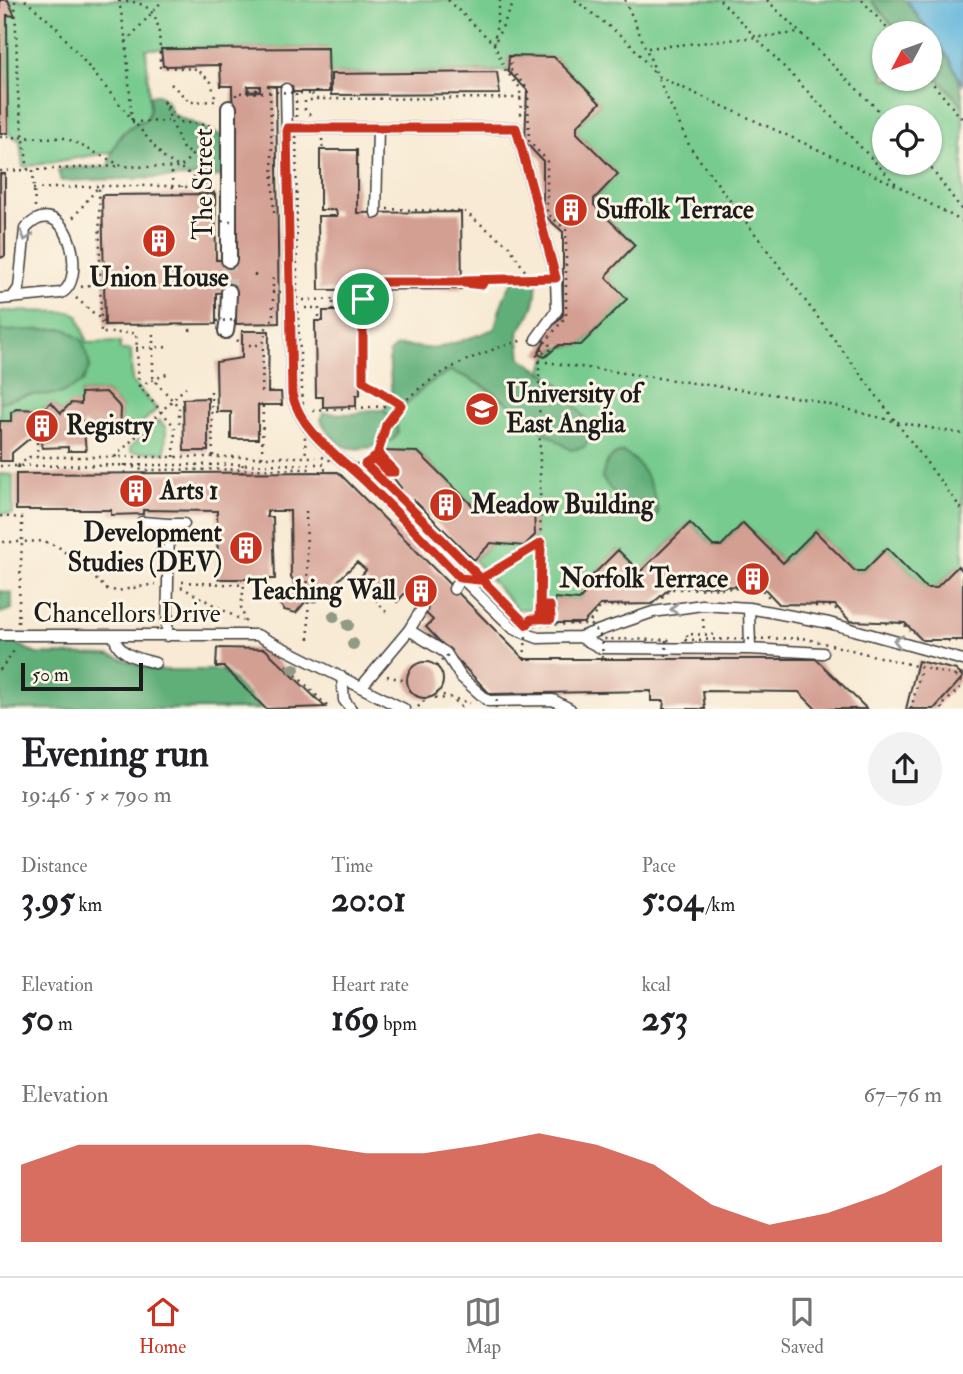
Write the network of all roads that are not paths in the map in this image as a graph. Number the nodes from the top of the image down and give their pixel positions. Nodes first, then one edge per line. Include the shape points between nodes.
1 (286, 91) road end
2 (222, 105) road end
3 (287, 128) junction
4 (378, 128) junction
5 (377, 211) road end
6 (229, 260) tunnel mouth
7 (229, 292) tunnel mouth
8 (12, 298) junction
9 (0, 299) edge
10 (227, 323) dead end
11 (534, 342) road end
12 (142, 522) dead end
13 (169, 524) junction
14 (184, 524) dead end
15 (460, 578) junction
16 (451, 586) dead end
17 (749, 608) junction
18 (425, 612) dead end
19 (409, 630) junction
20 (0, 635) edge
21 (167, 636) junction
22 (114, 637) junction
23 (580, 637) junction
24 (750, 649) junction
25 (824, 653) dead end
26 (963, 660) edge
27 (155, 663) dead end
28 (342, 677) junction
29 (362, 686) junction
30 (351, 709) edge
31 (404, 709) edge
32 (570, 709) edge

1 - 3 lane
2 - 6 street, The Street via 229,128
3 - 4 lane
3 - 15 lane via 296,411
4 - 5 lane
4 - 11 lane via 516,128 556,278 557,310
7 - 10 street
8 -> 8 lane via 67,290 72,283 66,227 51,219 36,221 25,229 19,288
8 - 9 lane
12 - 13 lane
13 - 14 lane
13 - 21 lane
15 - 16 lane
15 - 23 lane via 514,629 538,638
17 -> 23 lane via 702,605 653,612
17 - 24 lane
26 -> 17 lane via 829,623
18 - 19 lane
19 - 29 lane
19 - 32 lane via 446,653 466,682 488,701 553,700
20 - 22 lane, Chancellors Drive
21 - 22 lane, Chancellors Drive
21 - 28 lane, Chancellors Drive via 257,635
22 - 27 lane via 118,648 130,656
23 - 24 lane via 601,648
24 - 25 lane
28 - 29 lane, Chancellors Drive
28 - 30 lane via 344,700
29 - 31 lane, Chancellors Drive

